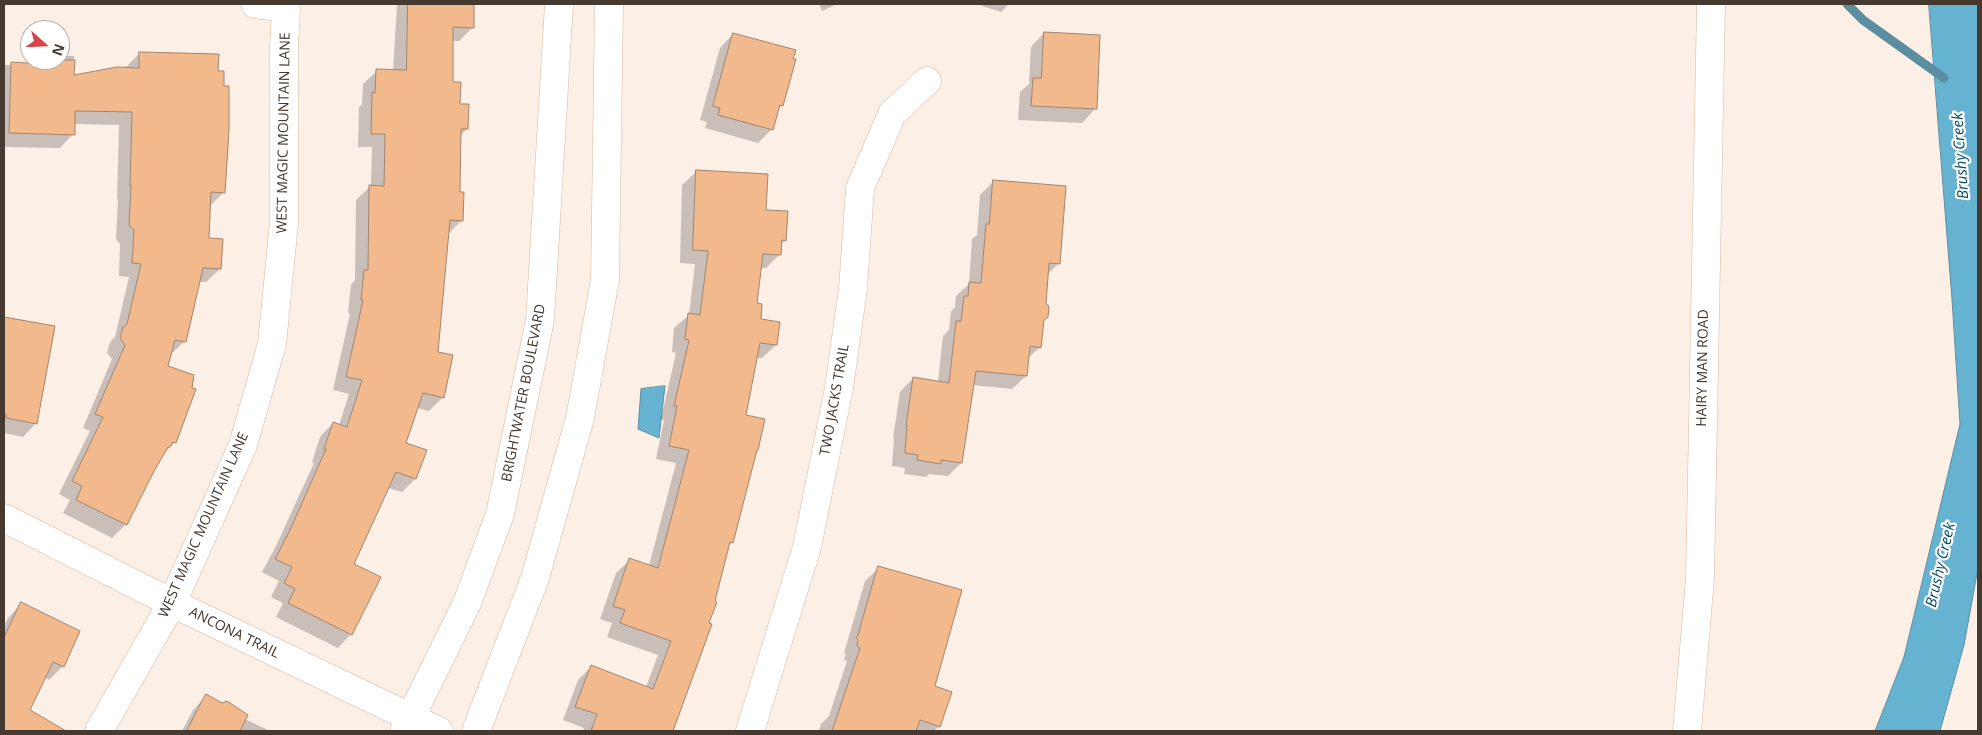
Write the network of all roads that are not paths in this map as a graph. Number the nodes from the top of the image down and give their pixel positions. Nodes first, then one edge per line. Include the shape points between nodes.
1 (254, 4) edge
2 (559, 4) edge
3 (1711, 4) edge
4 (611, 10) edge
5 (927, 81) dead end
6 (4, 518) edge
7 (172, 603) junction
8 (408, 724) edge
9 (99, 731) edge
10 (439, 731) edge
11 (476, 731) edge
12 (750, 731) edge
13 (1687, 731) edge

1 - 7 street, WEST MAGIC MOUNTAIN LANE via 286,8 284,223 272,344 243,445
2 - 8 street, BRIGHTWATER BOULEVARD via 540,320 500,514 467,603
3 - 13 street, HAIRY MAN ROAD via 1700,578
4 - 11 street via 605,280 580,418 535,578
5 - 12 street, TWO JACKS TRAIL via 892,114 860,188 853,289 839,388 807,547
6 - 7 street, ANCONA TRAIL
7 - 8 street, ANCONA TRAIL
7 - 9 street, WEST MAGIC MOUNTAIN LANE
8 - 10 street, ANCONA TRAIL

